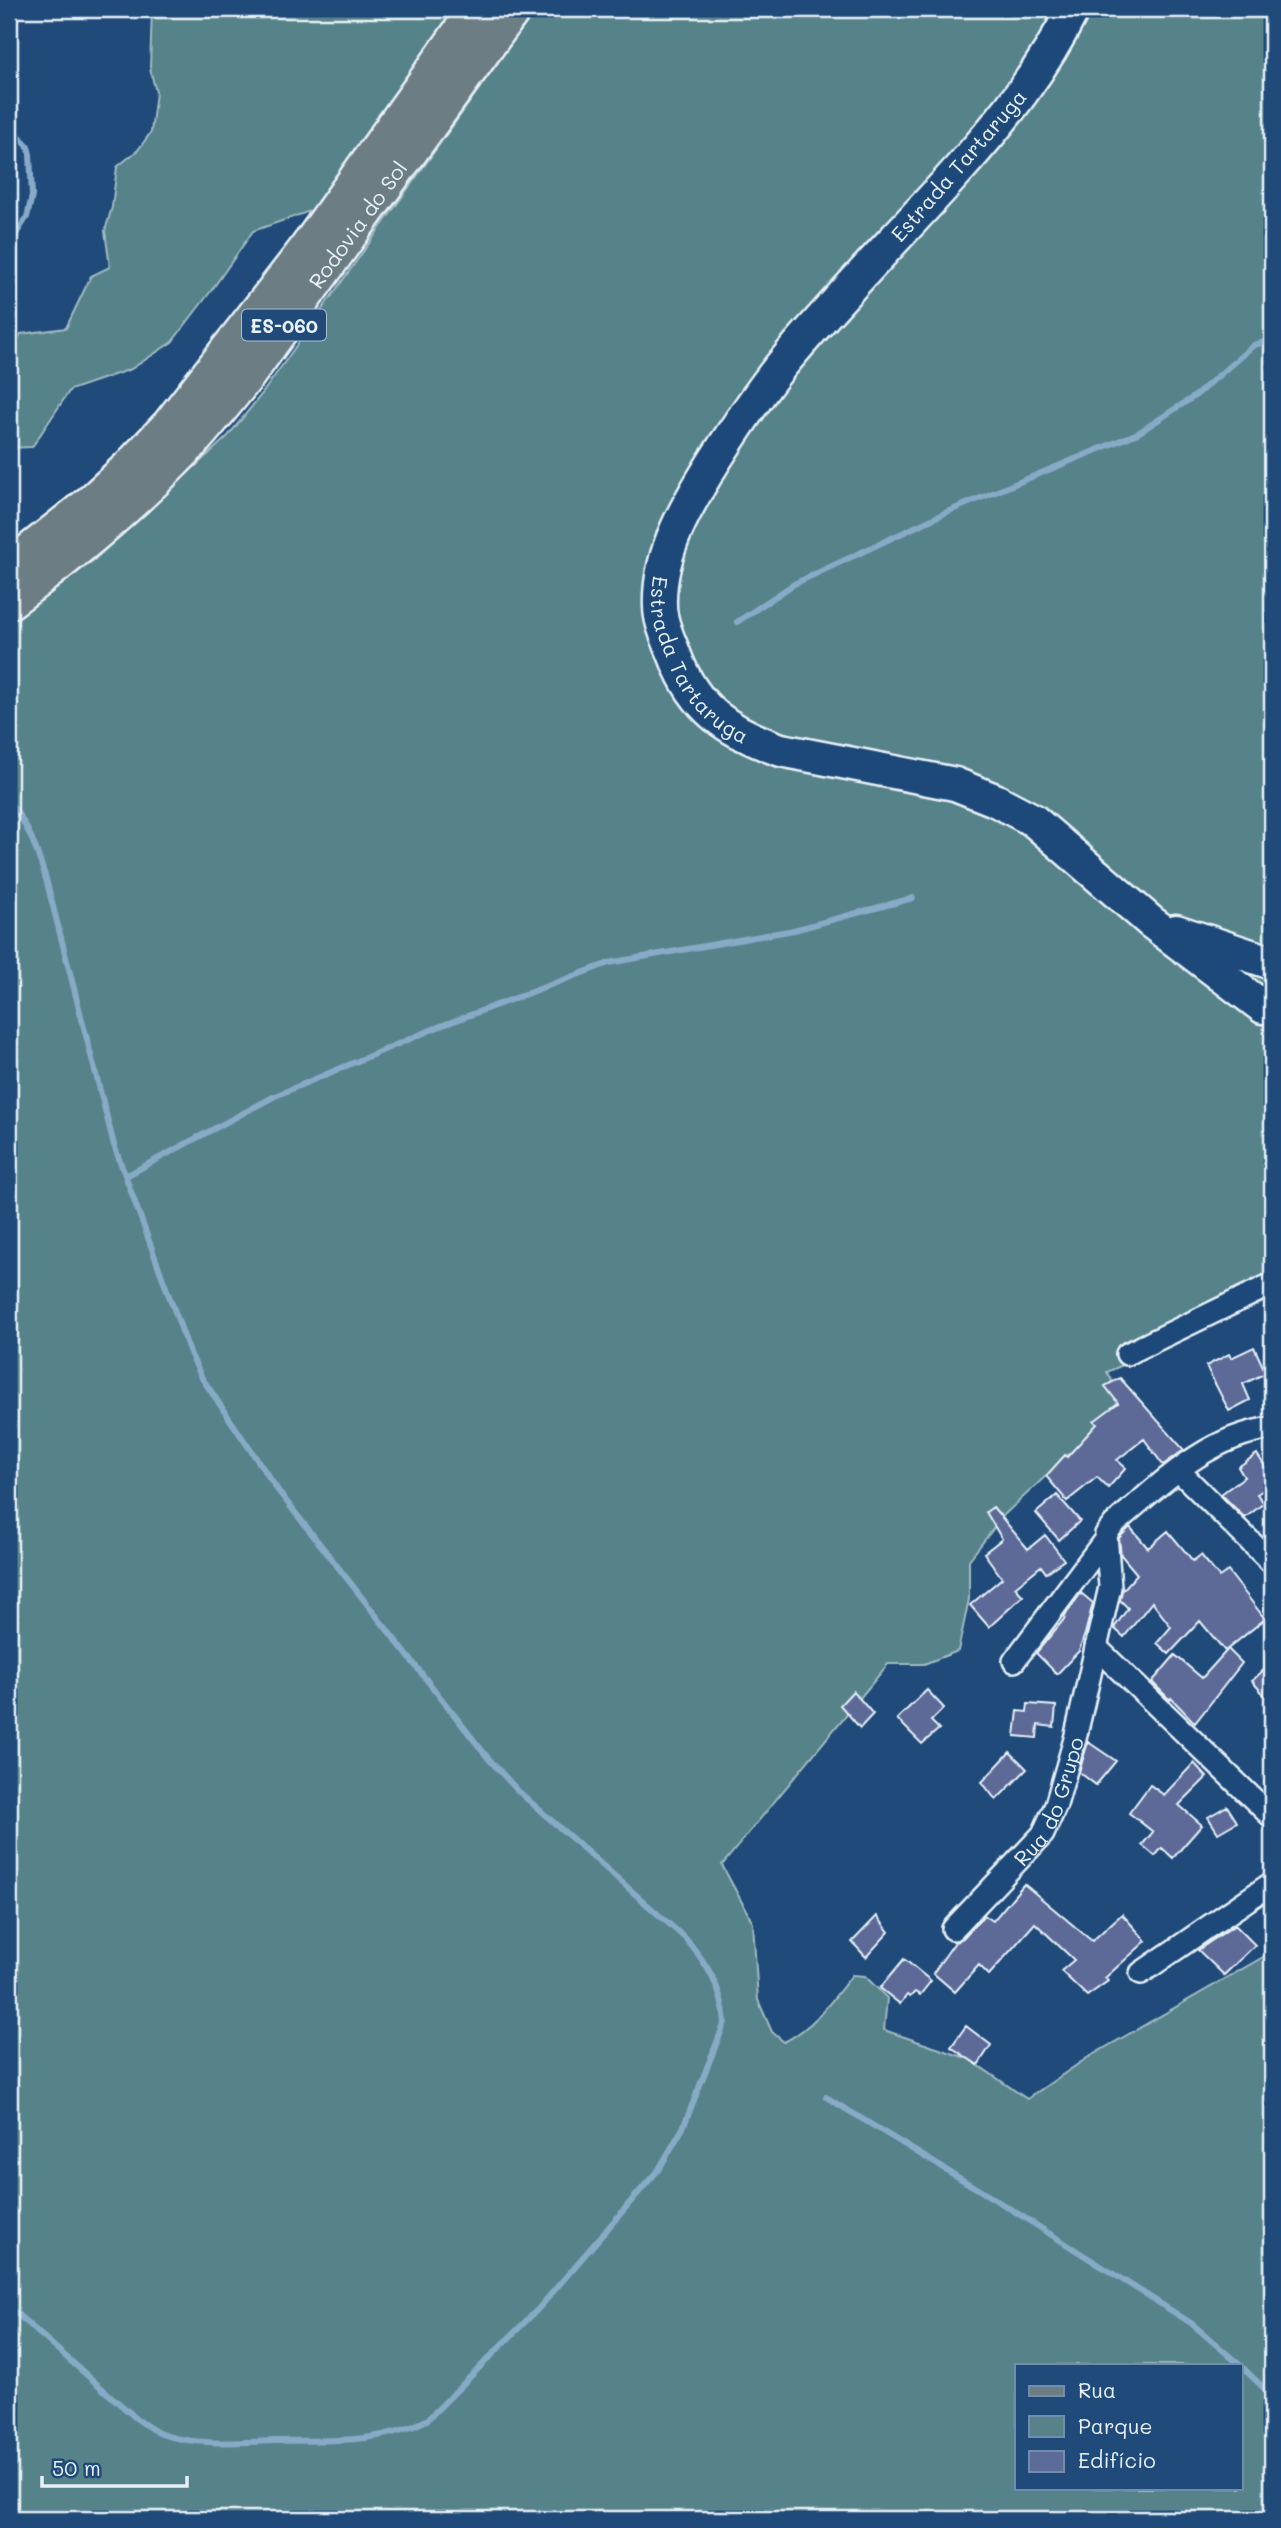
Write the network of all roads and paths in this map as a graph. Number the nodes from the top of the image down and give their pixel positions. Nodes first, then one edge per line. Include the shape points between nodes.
1 (477, 9) edge
2 (513, 9) edge
3 (1073, 9) edge
4 (9, 568) edge
5 (9, 601) edge
6 (1151, 922) junction
7 (1272, 964) edge
8 (1268, 1012) edge
9 (1272, 1284) edge
10 (1127, 1354) dead end
11 (1272, 1428) edge
12 (1178, 1470) junction
13 (1104, 1541) junction
14 (1272, 1563) edge
15 (1096, 1647) junction
16 (1014, 1661) dead end
17 (1272, 1817) edge
18 (1272, 1883) edge
19 (953, 1929) dead end
20 (1141, 1973) dead end

1 - 4 main road, Rodovia do Sol / ES-060 via 304,253 170,425 91,503
2 - 5 main road, Rodovia do Sol / ES-060 via 210,420 128,503
3 - 6 street, Estrada Tartaruga via 1017,101 778,370 727,442 678,522 662,576 660,607 665,632 690,690 729,727 781,750 955,784 996,800 1033,820
6 - 7 street, Estrada Tartaruga
6 - 8 street, Estrada Tartaruga
7 - 8 street via 1258,988
9 - 10 street
11 - 12 street via 1222,1442
12 - 13 street via 1114,1524
12 - 14 street
13 - 15 street, Rua do Grupo via 1110,1587
13 - 16 street
15 - 17 street
15 - 19 street, Rua do Grupo via 1075,1739 1049,1822
18 - 20 street

